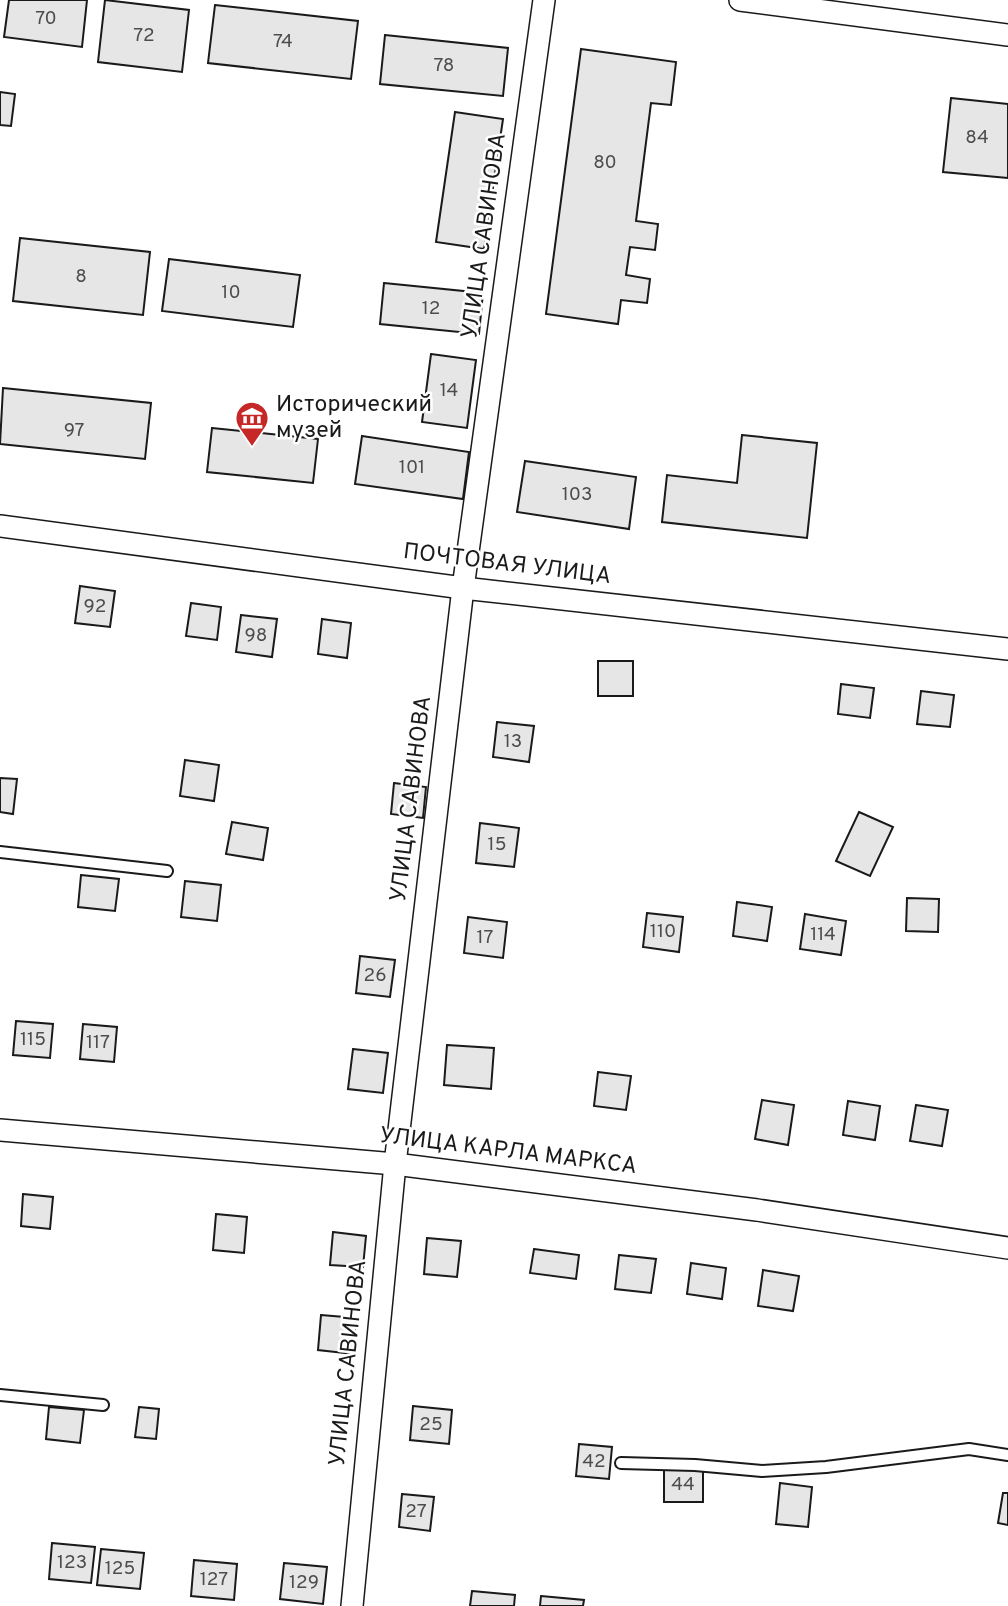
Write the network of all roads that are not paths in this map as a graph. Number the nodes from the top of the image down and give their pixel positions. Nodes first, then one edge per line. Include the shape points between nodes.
1 (544, 0) edge
2 (740, 0) edge
3 (1008, 35) edge
4 (0, 526) edge
5 (464, 587) junction
6 (1008, 649) edge
7 (0, 852) edge
8 (167, 871) dead end
9 (0, 1130) edge
10 (395, 1164) junction
11 (1008, 1248) edge
12 (0, 1395) edge
13 (103, 1405) dead end
14 (1008, 1455) edge
15 (621, 1463) dead end
16 (352, 1606) edge

1 - 5 street, УЛИЦА САВИНОВА
2 - 3 street
4 - 5 street, ПОЧТОВАЯ УЛИЦА
5 - 6 street, ПОЧТОВАЯ УЛИЦА
5 - 10 street, УЛИЦА САВИНОВА
7 - 8 lane
9 - 10 street, УЛИЦА КАРЛА МАРКСА
10 - 11 street, УЛИЦА КАРЛА МАРКСА via 757,1210
10 - 16 street, УЛИЦА САВИНОВА
12 - 13 lane
14 - 15 lane via 969,1449 762,1471

